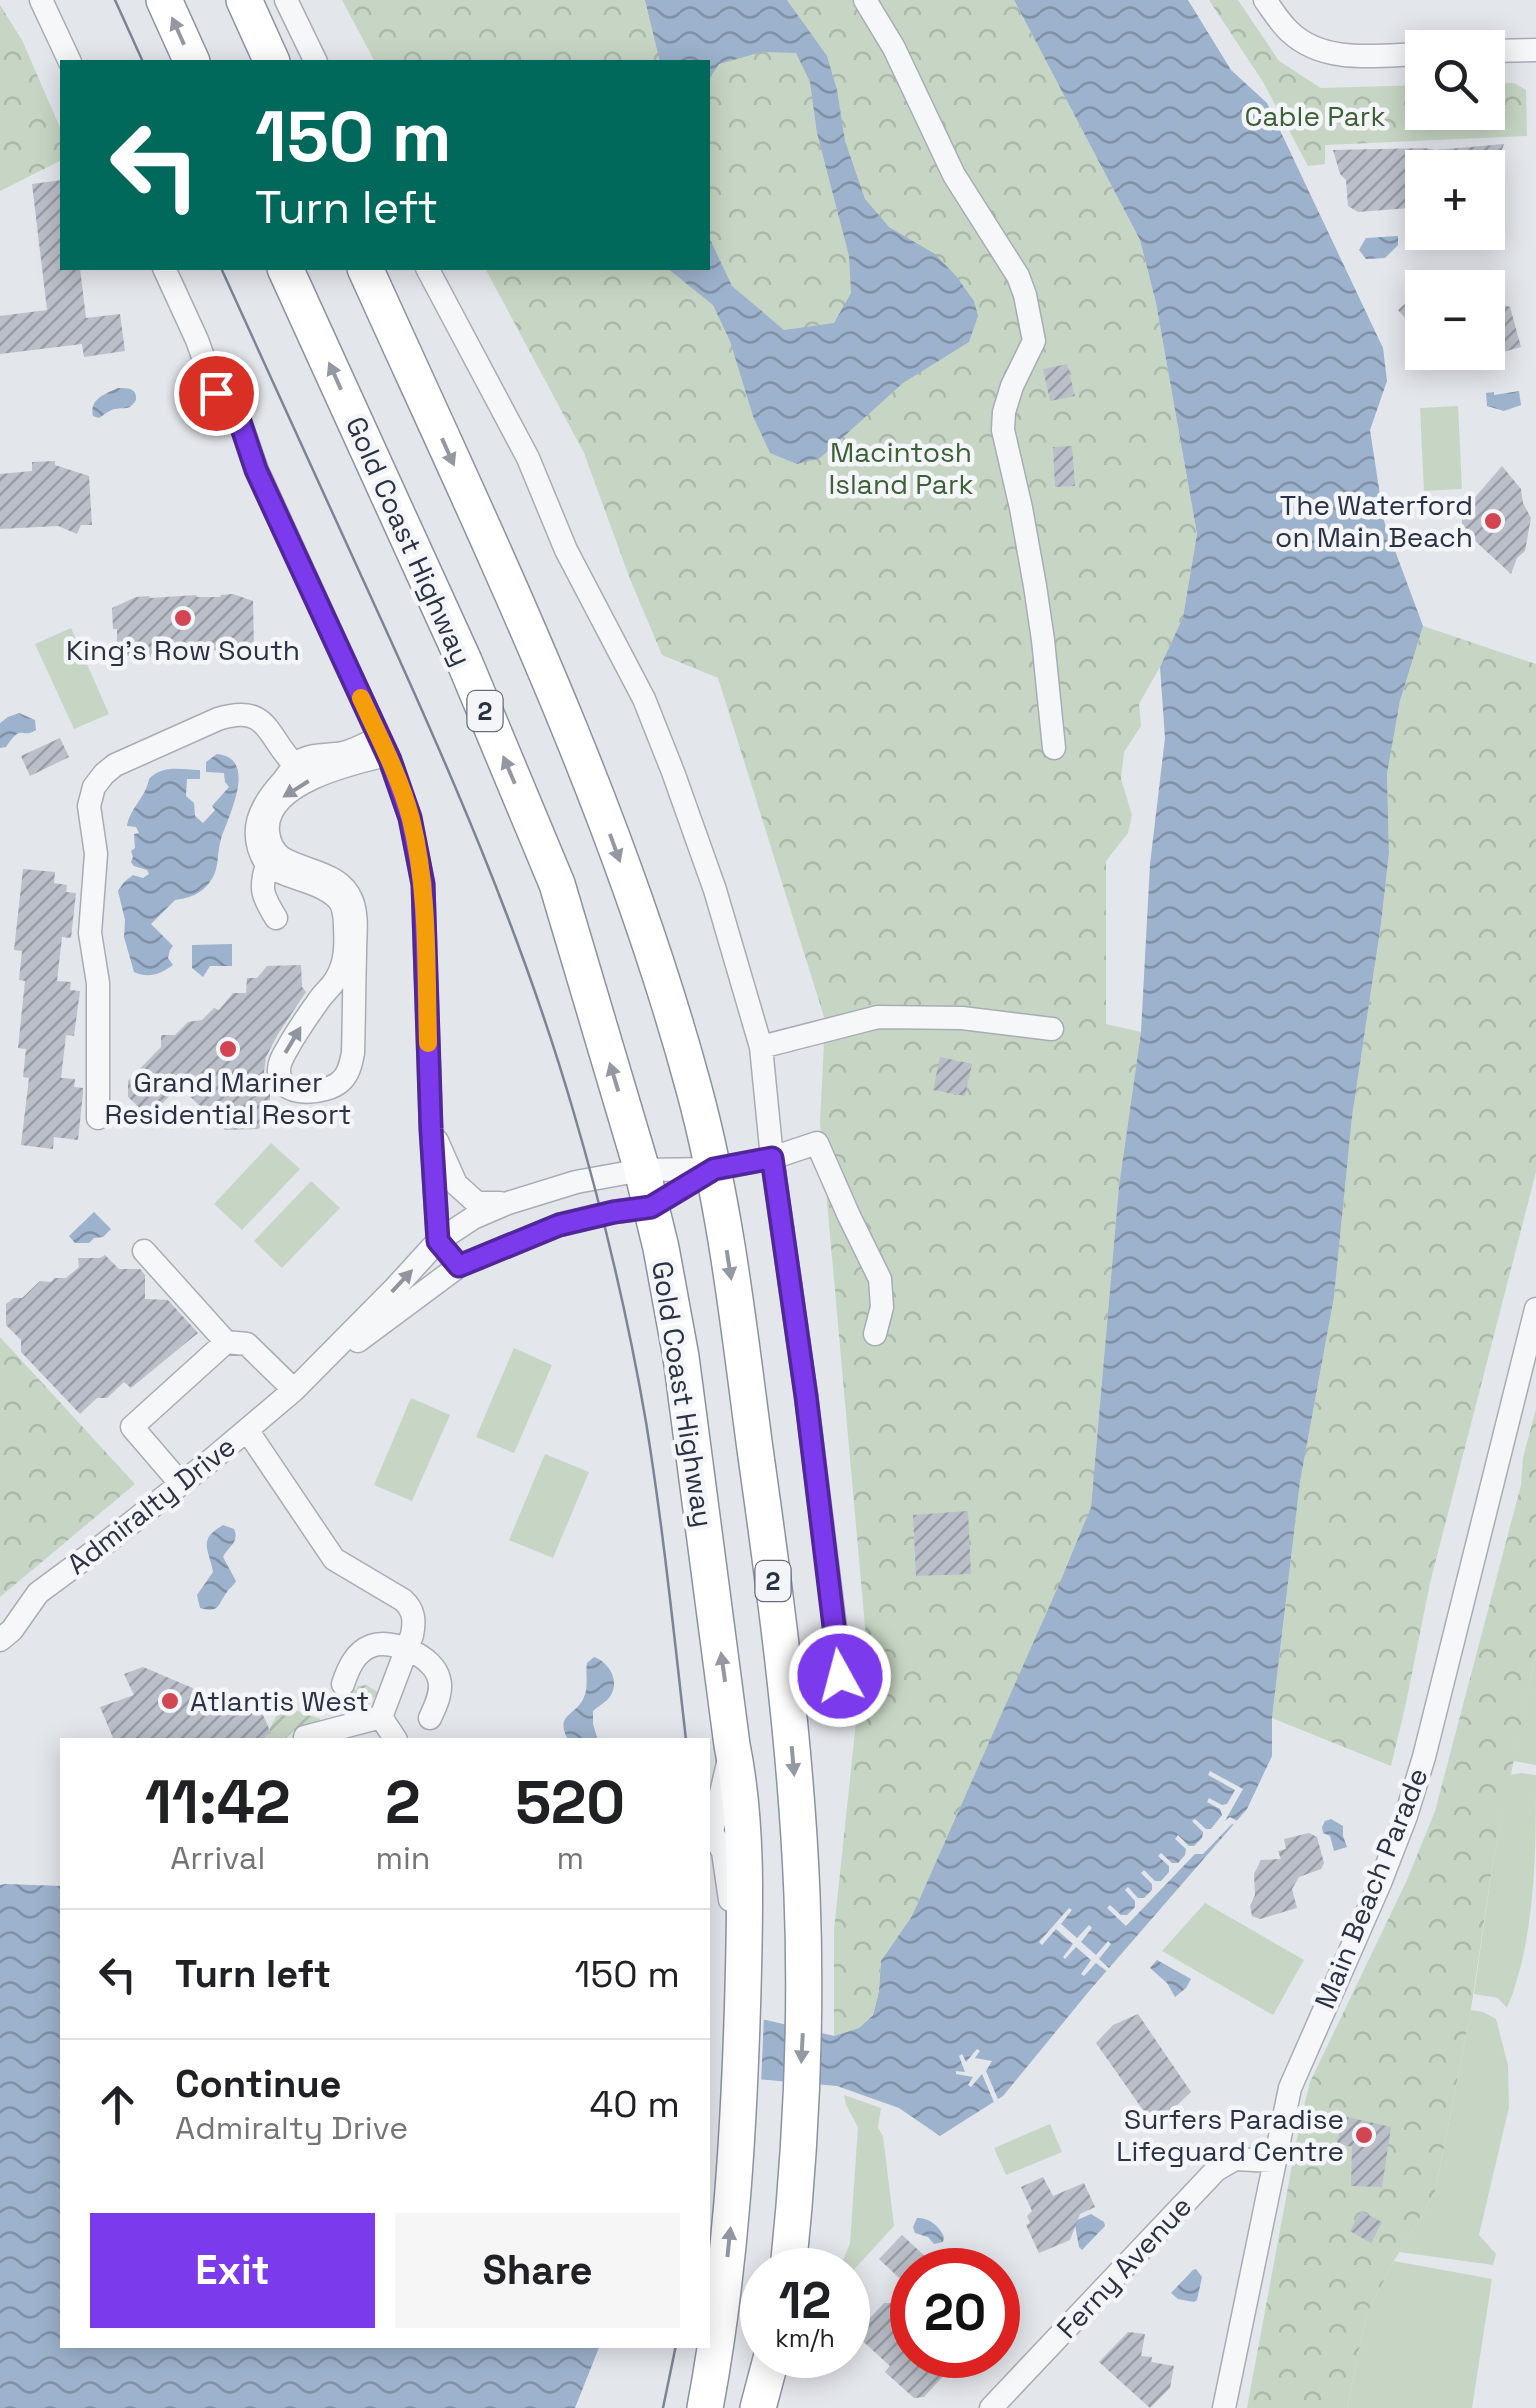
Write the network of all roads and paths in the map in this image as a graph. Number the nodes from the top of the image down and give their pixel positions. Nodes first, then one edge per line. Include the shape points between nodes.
1 (41, 0) edge
2 (164, 0) edge
3 (244, 0) edge
4 (286, 0) edge
5 (865, 0) edge
6 (1265, 0) edge
7 (1536, 50) edge
8 (1505, 51) edge
9 (1405, 54) edge
10 (69, 60) edge
11 (191, 60) edge
12 (271, 60) edge
13 (315, 60) edge
14 (165, 270) edge
15 (286, 270) edge
16 (366, 270) edge
17 (428, 270) edge
18 (383, 747) junction
19 (1054, 748) dead end
20 (295, 765) junction
21 (267, 865) junction
22 (276, 918) dead end
23 (1052, 1029) dead end
24 (761, 1047) junction
25 (98, 1118) dead end
26 (431, 1129) junction
27 (772, 1158) junction
28 (714, 1169) junction
29 (642, 1170) junction
30 (508, 1204) junction
31 (651, 1207) junction
32 (438, 1241) junction
33 (144, 1251) dead end
34 (459, 1266) junction
35 (1536, 1309) edge
36 (875, 1334) dead end
37 (226, 1342) junction
38 (301, 1383) junction
39 (246, 1430) junction
40 (181, 1484) junction
41 (0, 1640) edge
42 (407, 1650) junction
43 (840, 1676) dead end
44 (343, 1684) dead end
45 (380, 1717) junction
46 (430, 1718) dead end
47 (311, 1738) edge
48 (395, 1738) edge
49 (732, 1745) junction
50 (710, 1832) edge
51 (744, 1919) junction
52 (1274, 2161) junction
53 (790, 2248) edge
54 (766, 2378) edge
55 (706, 2408) edge
56 (758, 2408) edge
57 (991, 2408) edge
58 (1224, 2408) edge

1 - 10 street
11 -> 2 highway
3 - 12 highway
4 - 13 street
5 - 19 street via 954,175 1026,295 1034,340 1012,386 1003,430 1044,640
6 - 9 street via 1282,24 1318,50
7 - 8 street
14 - 18 street via 216,393 238,416 256,470
29 -> 15 highway, Gold Coast Highway / 2 via 557,884
16 -> 28 highway, 2 via 593,785 694,1086
17 - 24 street via 644,699 715,890
18 - 20 street via 316,755
18 -> 21 street via 279,800 267,829 282,858 348,892 356,916 350,1069 342,1081 315,1092 289,1088 278,1072 342,969 343,908 324,890
18 - 26 street via 410,818 423,884
20 - 21 street via 257,821
20 - 25 street via 260,720 242,713 115,764 94,786 90,933 98,995
21 - 22 street via 262,888
23 - 24 street via 878,1016
24 - 27 street
26 - 30 street via 456,1184 477,1203
26 - 32 street
27 - 28 street
27 - 36 street via 817,1143 880,1278
27 - 43 street
28 - 29 street, Admiralty Drive
28 - 31 street
28 -> 53 highway, 2 via 794,1772 804,1995
29 - 30 street, Admiralty Drive
29 - 31 highway, Gold Coast Highway / 2
30 - 32 street, Admiralty Drive
31 - 34 street, Admiralty Drive via 559,1225
49 -> 31 highway, Gold Coast Highway / 2 via 680,1357
32 - 34 street
38 -> 32 street, Admiralty Drive
33 - 37 street
34 - 38 street, Admiralty Drive
35 - 52 street, Main Beach Parade via 1406,1816 1290,2088
37 - 38 street via 247,1344
37 - 40 street via 132,1427
38 - 39 street, Admiralty Drive
39 - 40 street, Admiralty Drive
39 - 42 street via 334,1558 410,1606 414,1625
40 - 41 street, Admiralty Drive via 38,1593
42 - 44 street via 374,1644 354,1658
42 - 45 street
42 - 46 street via 440,1679
45 - 47 street
45 - 48 street
49 - 50 street
49 - 51 highway, Gold Coast Highway / 2 via 740,1782
50 - 51 street via 722,1852 730,1905
55 -> 51 highway, Gold Coast Highway / 2 via 725,2284 740,2104
52 - 57 street, Ferny Avenue via 1236,2159 1216,2170
52 - 58 street, Main Beach Parade
54 - 56 highway

